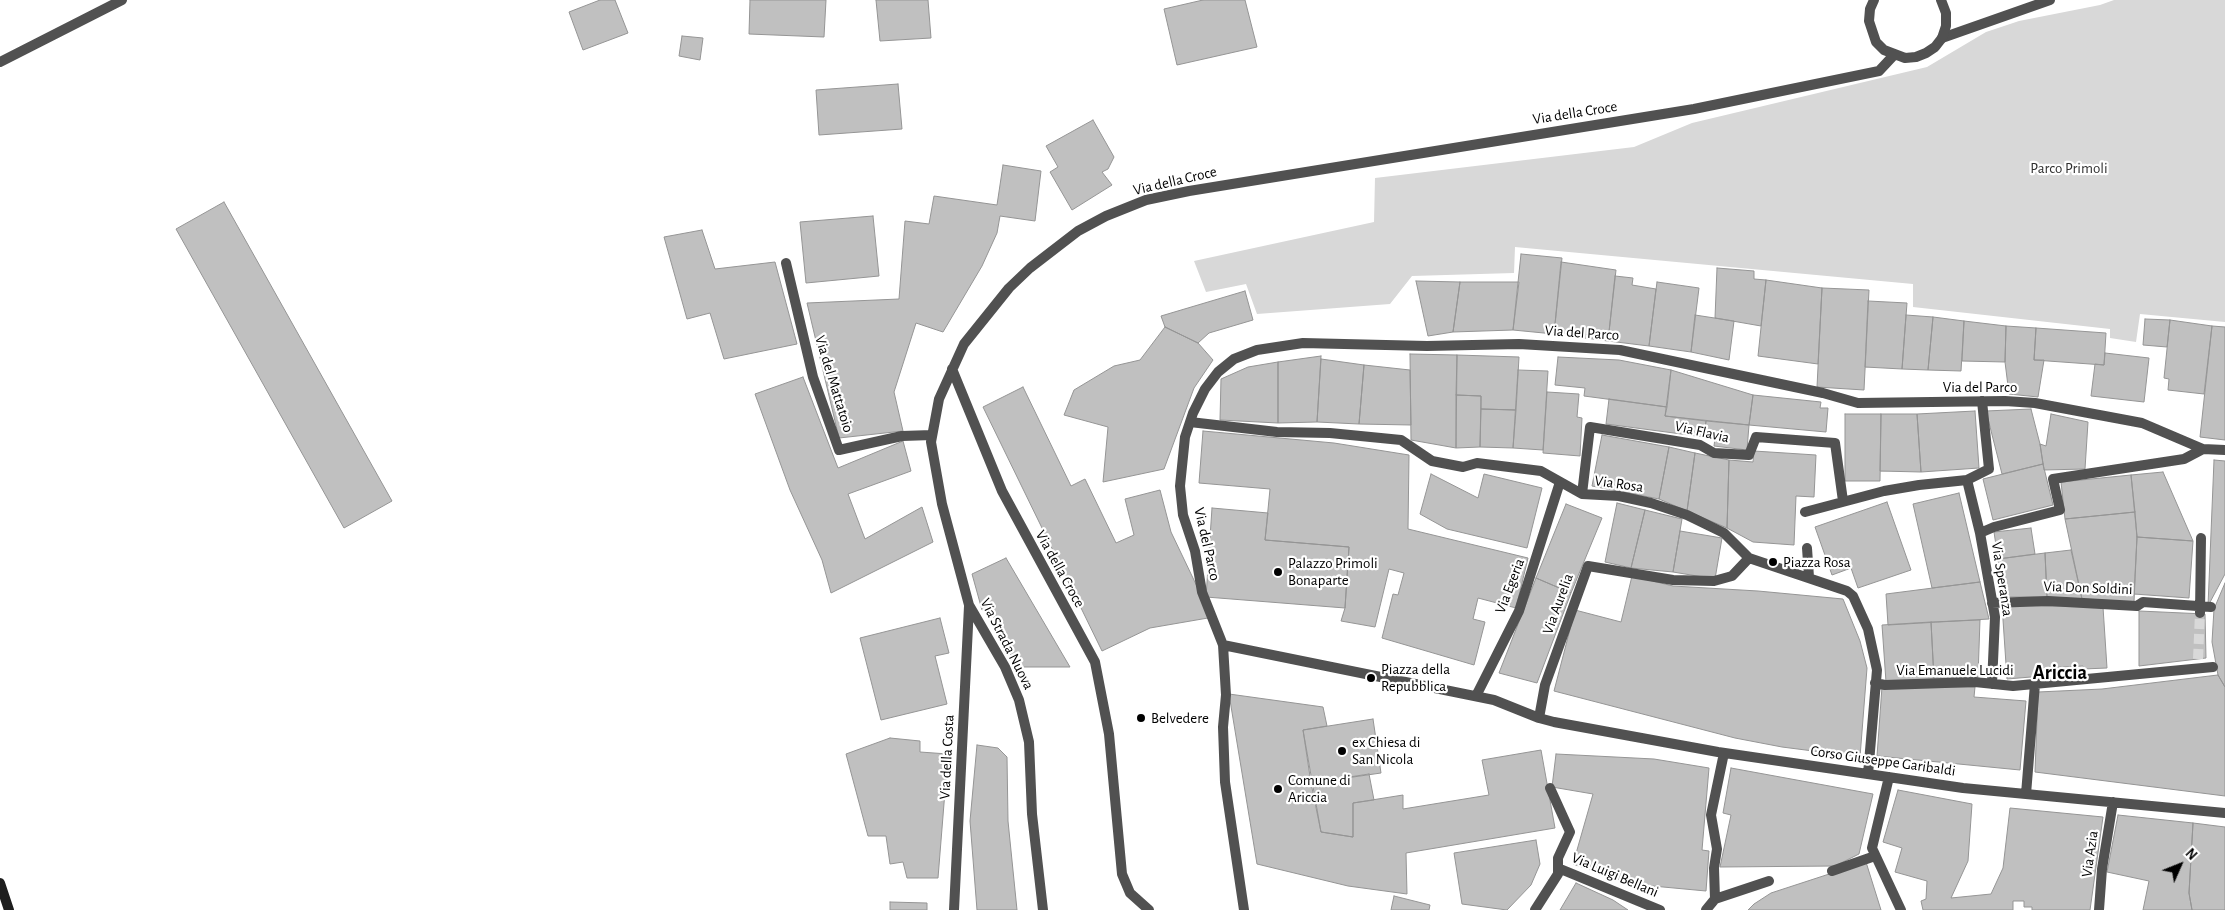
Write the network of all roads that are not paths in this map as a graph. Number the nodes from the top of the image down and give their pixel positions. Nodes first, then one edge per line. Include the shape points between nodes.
1 (122, 0) edge
2 (1874, 0) edge
3 (1941, 0) edge
4 (2050, 0) edge
5 (1942, 38) junction
6 (1894, 56) junction
7 (0, 60) edge
8 (786, 263) dead end
9 (952, 369) junction
10 (1982, 401) junction
11 (1190, 422) junction
12 (932, 436) junction
13 (2203, 449) junction
14 (2225, 450) edge
15 (1967, 480) junction
16 (1560, 482) junction
17 (1582, 494) junction
18 (1843, 501) junction
19 (1805, 512) dead end
20 (1980, 533) junction
21 (2201, 538) dead end
22 (1807, 548) dead end
23 (1749, 558) junction
24 (1809, 577) junction
25 (1992, 603) junction
26 (969, 605) junction
27 (1223, 645) junction
28 (2213, 667) dead end
29 (1875, 683) junction
30 (1992, 684) junction
31 (2035, 684) junction
32 (1476, 696) junction
33 (1539, 718) junction
34 (1724, 753) junction
35 (1868, 774) junction
36 (1889, 777) junction
37 (1550, 788) dead end
38 (2026, 794) junction
39 (2113, 802) junction
40 (2225, 813) edge
41 (1875, 856) junction
42 (1558, 868) junction
43 (1832, 871) dead end
44 (1769, 881) dead end
45 (0, 883) edge
46 (1715, 899) junction
47 (9, 910) edge
48 (954, 910) edge
49 (1043, 910) edge
50 (1149, 910) edge
51 (1244, 910) edge
52 (1534, 910) edge
53 (1660, 910) edge
54 (1706, 910) edge
55 (1901, 910) edge
56 (2099, 910) edge

1 - 7 street
2 - 6 street via 1869,20 1871,32 1876,42
3 - 5 street via 1946,13
4 - 5 street
5 - 6 street via 1935,47 1919,56
6 - 9 street, Via della Croce via 1879,71 1694,109 1189,190 1146,200 1078,230 1030,268 982,319 964,344
8 - 12 street, Via del Mattatoio via 813,377 839,450 902,436
9 - 12 street, Via Strada Nuova via 939,399
9 - 50 street, Via della Croce via 1002,491 1095,662 1109,734 1122,874 1130,893
10 - 11 street, Via del Parco via 1858,403 1620,350 1519,344 1303,343 1257,350 1234,359 1205,388
10 - 13 street, Via del Parco via 2035,403 2142,423
10 - 15 street via 1989,468
11 - 16 street, Via Rosa via 1277,432 1401,440 1432,461 1463,467 1477,463 1541,471
11 - 27 street, Via del Parco via 1185,437 1180,486 1183,515 1195,551 1202,592
12 - 26 street, Via Strada Nuova via 942,504
13 - 14 street, Via del Parco
13 - 20 street via 2184,459 2053,479 2060,510
15 - 18 street via 1919,485
15 - 20 street, Via Speranza
16 - 17 street, Via Rosa
16 - 32 street, Via Egeria via 1519,611
17 - 18 street, Via Flavia via 1590,427 1700,445 1714,453 1748,455 1756,437 1835,443
17 - 23 street, Via Rosa via 1619,496 1687,515 1724,533
18 - 19 street
20 - 25 street, Via Speranza
21 - 25 street, Via Don Soldini via 2203,608 2143,602 2137,606 2048,601
22 - 24 street
23 - 24 street, Via Rosa
23 - 33 street, Via Aurelia via 1732,576 1714,582 1673,580 1588,566 1545,685
24 - 29 street, Via Rosa via 1853,596 1868,629 1877,670
25 - 30 street, Via Speranza via 1995,617
26 - 48 street, Via della Costa
26 - 49 street, Via Strada Nuova via 1005,667 1019,700 1028,742
27 - 32 street
27 - 51 street, Via del Parco via 1225,782
28 - 31 street, Via Emanuele Lucidi via 2198,664
29 - 30 street, Via Emanuele Lucidi
29 - 35 street, Via Rosa
30 - 31 street, Via Emanuele Lucidi
31 - 38 street, Via Emanuele Lucidi
32 - 33 street
33 - 34 street, Corso Giuseppe Garibaldi
34 - 35 street, Corso Giuseppe Garibaldi
34 - 46 street via 1711,815 1717,849
35 - 36 street, Corso Giuseppe Garibaldi
36 - 38 street, Corso Giuseppe Garibaldi
36 - 41 street via 1872,848
37 - 42 street via 1570,832 1558,858
38 - 39 street, Corso Giuseppe Garibaldi
39 - 40 street, Corso Giuseppe Garibaldi
39 - 56 street, Via Azia
41 - 43 street
41 - 55 street
42 - 52 street via 1558,874
42 - 53 street, Via Luigi Bellani
44 - 46 street
45 - 47 street
46 - 54 street

